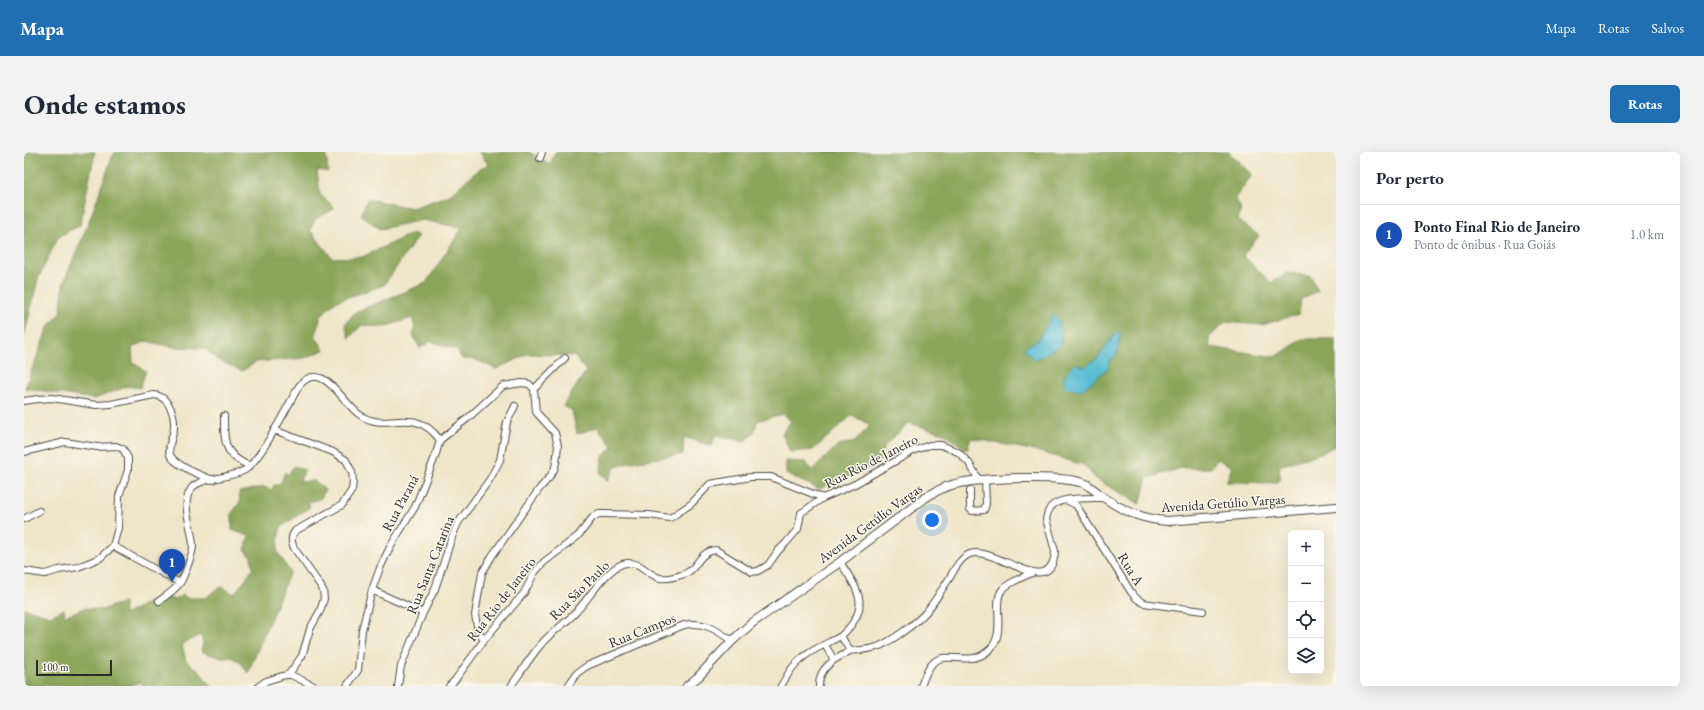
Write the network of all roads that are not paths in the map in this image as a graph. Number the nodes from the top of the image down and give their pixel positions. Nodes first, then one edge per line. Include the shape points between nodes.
1 (565, 358) dead end
2 (534, 389) junction
3 (24, 401) edge
4 (515, 406) dead end
5 (224, 416) dead end
6 (274, 430) junction
7 (440, 440) junction
8 (24, 452) edge
9 (250, 466) junction
10 (213, 480) junction
11 (982, 480) junction
12 (970, 490) dead end
13 (823, 498) junction
14 (1104, 498) junction
15 (1064, 500) junction
16 (1336, 507) edge
17 (39, 511) dead end
18 (24, 520) edge
19 (113, 546) junction
20 (840, 562) junction
21 (24, 571) edge
22 (1032, 573) junction
23 (180, 583) junction
24 (372, 590) junction
25 (159, 601) dead end
26 (1203, 611) dead end
27 (423, 613) junction
28 (841, 636) junction
29 (484, 640) junction
30 (732, 641) junction
31 (826, 645) junction
32 (850, 651) junction
33 (834, 660) junction
34 (289, 674) junction
35 (259, 686) edge
36 (314, 686) edge
37 (347, 686) edge
38 (398, 686) edge
39 (449, 686) edge
40 (511, 686) edge
41 (568, 686) edge
42 (687, 686) edge
43 (781, 686) edge
44 (819, 686) edge
45 (921, 686) edge

1 - 2 street
2 - 7 street via 522,383 503,386
2 - 29 street via 536,412 555,433 556,463 549,478 482,573 475,620
3 - 10 street via 52,398 96,405 148,395 161,396 170,406 174,420 170,455 194,472
4 - 27 street, Rua Santa Catarina via 507,422 500,460 490,479 458,523 435,589
5 - 9 street via 224,438 228,450 240,462
6 - 7 street via 299,386 307,378 316,377 328,382 358,414 369,420 417,421 425,425
6 - 9 street
6 - 34 street via 342,457 351,467 354,481 350,495 342,505 292,535 294,548 323,590 324,599 310,629 302,656
7 - 24 street, Rua Paraná via 417,501 385,556
8 - 19 street via 65,442 97,447 116,446 123,449 128,458 128,470 119,496 118,528
9 - 10 street via 240,472
10 - 23 street via 193,487 188,498 187,511 193,551
11 - 12 street via 986,504 984,510 970,509
11 - 13 street, Rua Rio de Janeiro via 958,452 941,445 930,445 915,450 856,484
11 - 14 street, Avenida Getúlio Vargas via 1066,479 1085,484
11 - 20 street, Avenida Getúlio Vargas via 955,484 937,491
13 - 29 street, Rua Rio de Janeiro via 771,477 751,478 710,484 691,504 670,518 599,514 588,522 578,536 544,562 535,572 524,593
13 - 40 street, Rua São Paulo via 801,513 798,529 768,565 758,571 752,572 716,550 704,553 691,570 674,577 655,576 635,564 620,565 605,578 573,616 543,642
14 - 15 street
14 - 16 street, Avenida Getúlio Vargas via 1135,515 1168,521
15 - 22 street via 1052,506 1046,519 1055,551 1052,564 1047,570
15 - 26 street, Rua A via 1076,506 1130,592 1139,601 1151,605
17 - 18 street
19 - 21 street via 100,558 78,567 45,574
19 - 23 street
20 - 28 street via 858,590 860,605 853,625
20 - 30 street, Avenida Getúlio Vargas via 752,623
22 - 32 street via 988,554 980,552 969,555 957,567 925,613 877,647
22 - 45 street via 1007,586 1000,593 998,634 993,647 975,659 947,658 936,661
23 - 25 street
24 - 27 street
24 - 37 street, Rua Paraná via 362,630 358,670
27 - 38 street, Rua Santa Catarina via 402,666
28 - 31 street
28 - 32 street
29 - 39 street, Rua Rio de Janeiro
30 - 41 street, Rua Campos via 711,627 684,625 587,666 576,673
30 - 42 street, Avenida Getúlio Vargas
31 - 33 street
31 - 43 street via 798,661
32 - 33 street
33 - 44 street via 821,674
34 - 35 street via 266,681
34 - 36 street

